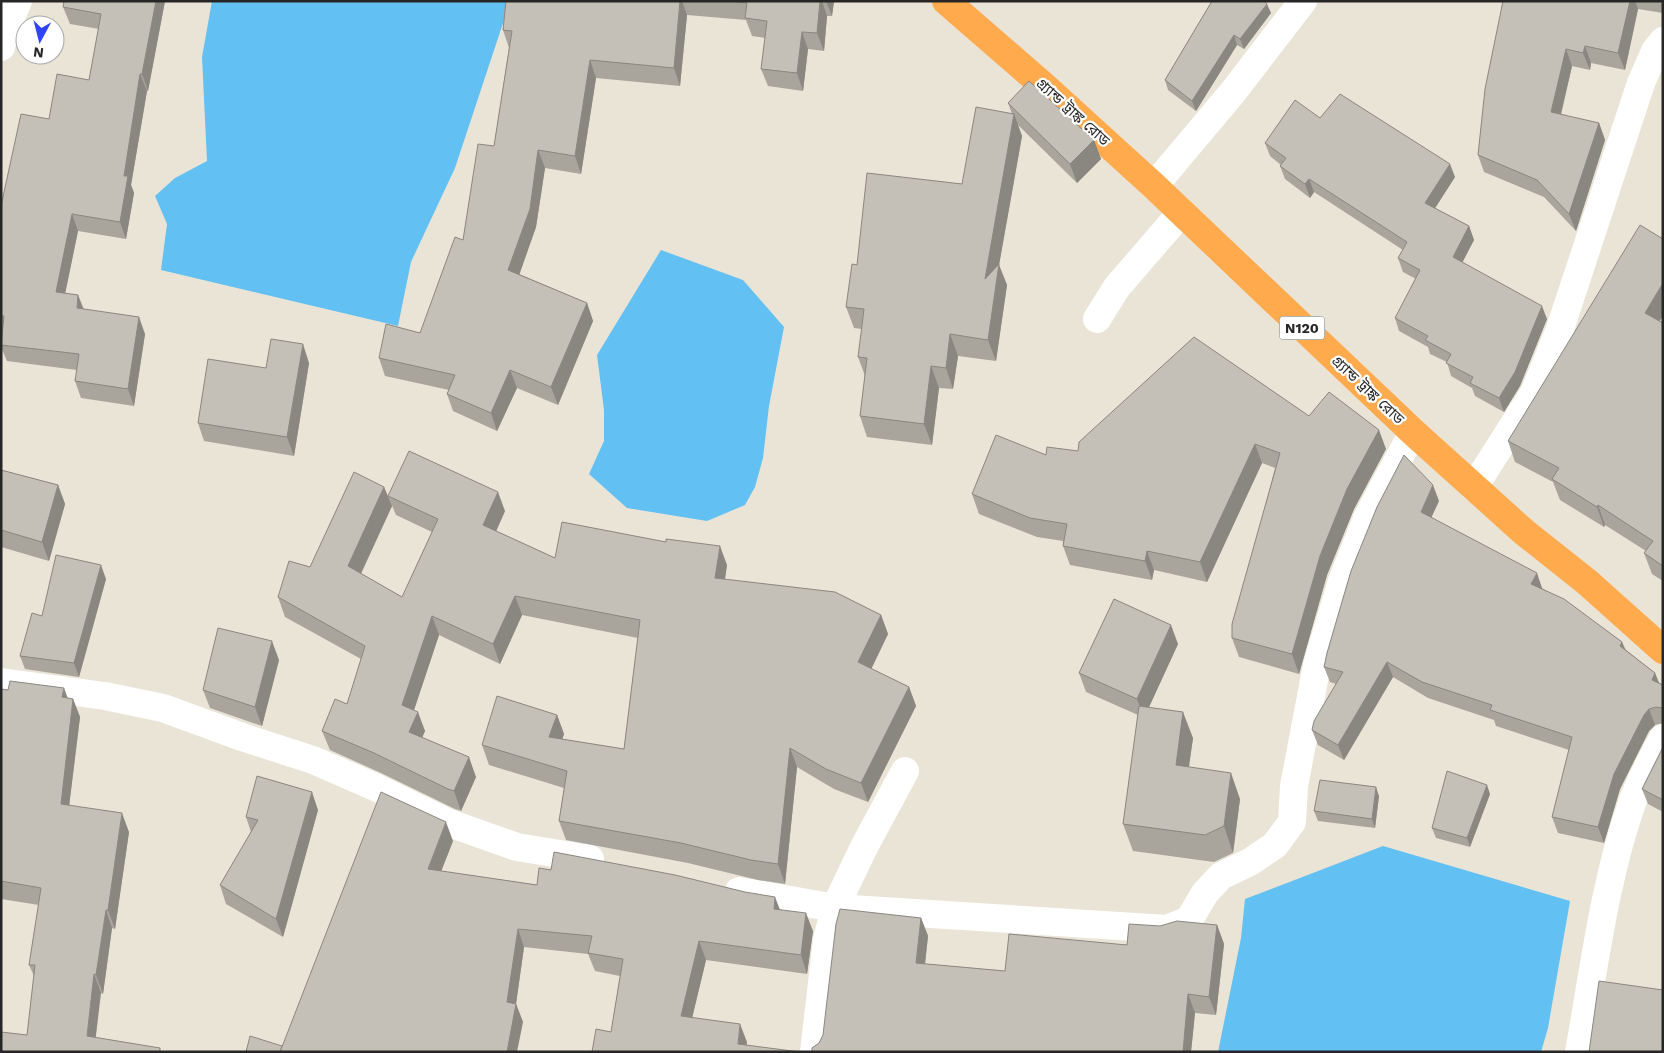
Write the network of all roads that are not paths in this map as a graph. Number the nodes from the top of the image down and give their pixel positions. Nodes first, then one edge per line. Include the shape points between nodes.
1 (18, 1) edge
2 (946, 1) edge
3 (1303, 1) edge
4 (1663, 41) edge
5 (1, 47) edge
6 (1154, 186) junction
7 (1181, 213) junction
8 (1097, 319) dead end
9 (1413, 432) junction
10 (1474, 487) junction
11 (1663, 650) edge
12 (1, 682) edge
13 (1663, 738) edge
14 (905, 771) dead end
15 (611, 863) edge
16 (711, 884) edge
17 (835, 908) junction
18 (814, 1052) edge
19 (1579, 1052) edge

1 - 5 street
2 - 6 highway, গ্র্যান্ড ট্রাঙ্ক রোড / N120
3 - 6 street via 1233,92
4 - 10 street via 1641,83 1560,329 1534,392
6 - 7 highway, গ্র্যান্ড ট্রাঙ্ক রোড / N120
7 - 8 street via 1116,287
7 - 9 highway, গ্র্যান্ড ট্রাঙ্ক রোড / N120
9 - 10 highway, গ্র্যান্ড ট্রাঙ্ক রোড / N120
9 - 17 street via 1368,516 1342,581 1317,665 1294,786 1292,822 1275,845 1221,876 1205,893 1189,920 1167,929
10 - 11 highway, গ্র্যান্ড ট্রাঙ্ক রোড / N120
12 - 15 street via 105,696 163,708 313,760 448,823 517,847
13 - 19 street via 1632,802 1612,875
14 - 17 street
16 - 17 street
17 - 18 street via 827,940

